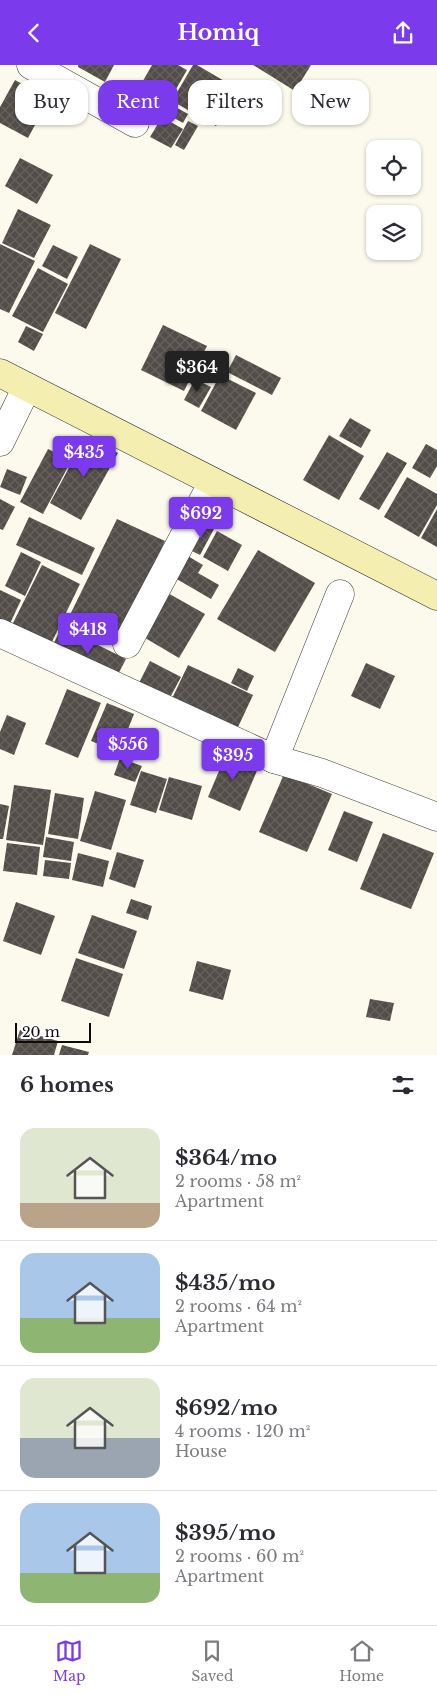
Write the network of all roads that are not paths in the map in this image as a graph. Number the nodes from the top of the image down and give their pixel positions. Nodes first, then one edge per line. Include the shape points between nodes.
1 (31, 65) edge
2 (98, 102) edge
3 (0, 373) edge
4 (27, 387) junction
5 (0, 442) edge
6 (213, 482) junction
7 (340, 594) dead end
8 (437, 596) edge
9 (0, 633) edge
10 (127, 644) dead end
11 (274, 759) junction
12 (437, 817) edge

1 - 2 street
3 - 4 main road
4 - 5 street
4 - 6 main road
6 - 8 main road
6 - 10 street
7 - 11 street
9 - 11 street
11 - 12 street via 322,773

